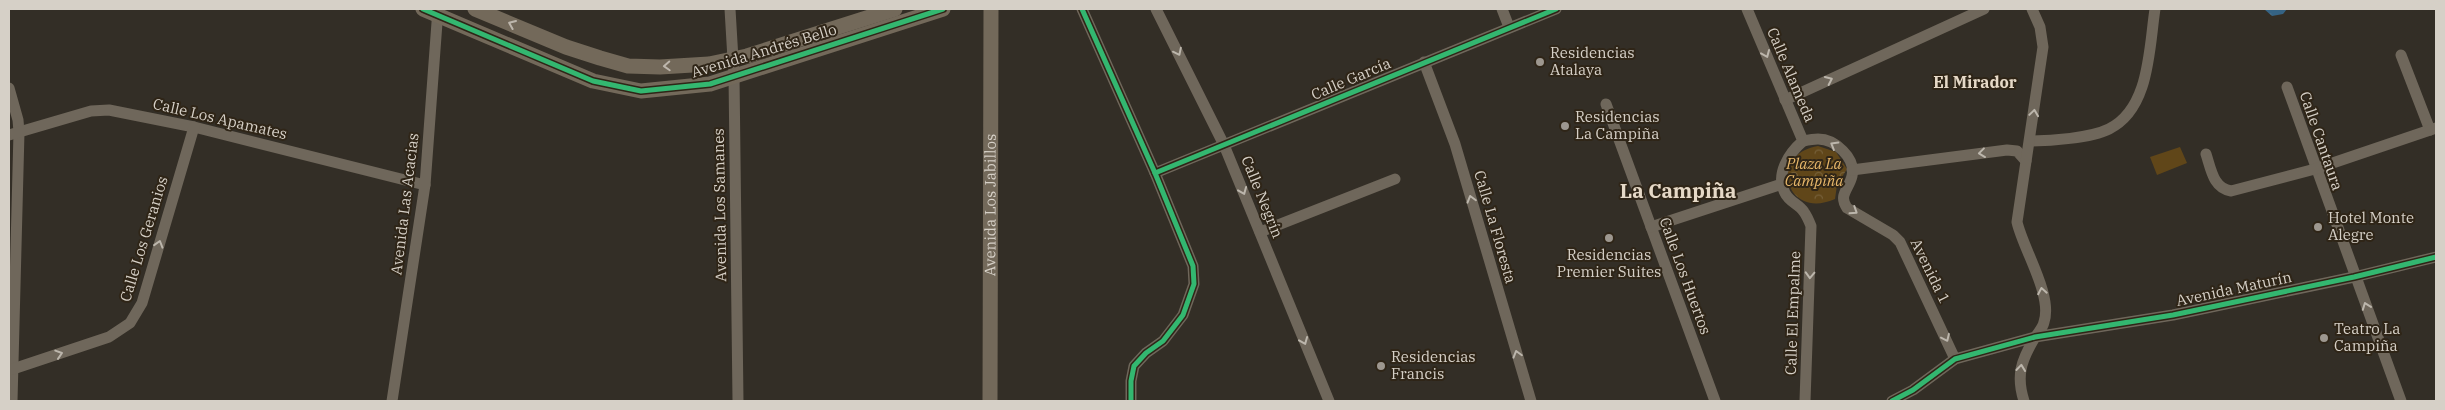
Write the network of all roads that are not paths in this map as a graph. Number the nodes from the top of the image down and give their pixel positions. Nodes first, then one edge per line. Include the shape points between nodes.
1 (474, 9) edge
2 (730, 9) edge
3 (895, 9) edge
4 (943, 9) edge
5 (991, 9) edge
6 (1082, 9) edge
7 (1156, 9) edge
8 (1502, 9) edge
9 (1556, 9) edge
10 (1747, 9) edge
11 (1984, 9) edge
12 (2032, 9) edge
13 (2155, 9) edge
14 (433, 11) edge
15 (1509, 27) junction
16 (2401, 55) dead end
17 (733, 60) junction
18 (1424, 62) junction
19 (734, 76) junction
20 (2287, 87) dead end
21 (9, 88) edge
22 (1785, 100) junction
23 (1606, 104) dead end
24 (194, 127) junction
25 (2433, 129) edge
26 (14, 134) edge
27 (1803, 141) junction
28 (2030, 141) junction
29 (1224, 146) junction
30 (2206, 154) dead end
31 (2026, 161) junction
32 (2315, 169) junction
33 (1852, 170) junction
34 (1156, 173) junction
35 (1395, 179) dead end
36 (1782, 184) junction
37 (425, 185) junction
38 (1651, 227) junction
39 (1260, 232) junction
40 (2436, 257) edge
41 (2354, 277) junction
42 (2035, 337) junction
43 (1955, 359) junction
44 (13, 370) junction
45 (12, 401) edge
46 (392, 401) edge
47 (738, 401) edge
48 (990, 401) edge
49 (1131, 401) edge
50 (1329, 401) edge
51 (1531, 401) edge
52 (1714, 401) edge
53 (1805, 401) edge
54 (1892, 401) edge
55 (2024, 401) edge
56 (2401, 401) edge

17 -> 1 street, Avenida Andrés Bello via 709,64 628,66 566,47
2 - 17 street, Avenida Los Samanes
3 - 17 street, Avenida Andrés Bello
4 - 19 street, Avenida Andrés Bello
5 - 48 street, Avenida Los Jabillos
6 - 34 street
7 -> 29 street, Calle Negrín
8 - 15 street
9 - 15 street, Calle García
10 -> 22 street, Calle Alameda
22 -> 11 street
28 -> 12 street via 2043,47 2040,27
13 - 28 street via 2141,88 2127,115 2109,130
14 - 19 street, Avenida Andrés Bello via 568,71 617,87 641,91 668,90 710,84
14 - 37 street, Avenida Las Acacias
15 - 18 street, Calle García
16 - 25 street
17 - 19 street, Avenida Los Samanes
18 - 29 street, Calle García
51 -> 18 street, Calle La Floresta via 1455,144
19 - 47 street, Avenida Los Samanes
20 - 32 street, Calle Cantaura
21 - 26 street via 18,120
22 - 27 street, Calle Alameda
23 - 38 street, Calle Los Huertos
24 - 26 street, Calle Los Apamates via 109,110 91,111
24 - 37 street, Calle Los Apamates
44 -> 24 street, Calle Los Geranios via 109,337 136,315
25 - 32 street
26 - 44 street
33 -> 27 street via 1848,157 1829,141
27 - 36 street, Calle Alameda via 1786,161
28 - 31 street
29 - 34 street, Calle García
29 -> 39 street, Calle Negrín
30 - 32 street via 2217,184 2231,192
31 -> 33 street via 2017,151 2007,150
42 -> 31 street via 2044,322 2044,304 2040,280 2021,240 2017,222
32 - 41 street, Calle Cantaura
33 -> 43 street, Avenida 1 via 1844,191 1844,203 1900,242
34 - 49 street via 1193,266 1194,284 1176,327 1134,366
35 - 39 street
36 - 38 street
36 -> 53 street, Calle El Empalme via 1792,202 1804,211 1811,226
37 - 46 street, Avenida Las Acacias
38 - 52 street, Calle Los Huertos
39 -> 50 street, Calle Negrín
40 - 41 street, Avenida Maturín
41 - 42 street, Avenida Maturín via 2173,315
56 -> 41 street, Calle Cantaura
42 - 43 street, Avenida Maturín
55 -> 42 street via 2020,390 2021,361
43 - 54 street
44 - 45 street

